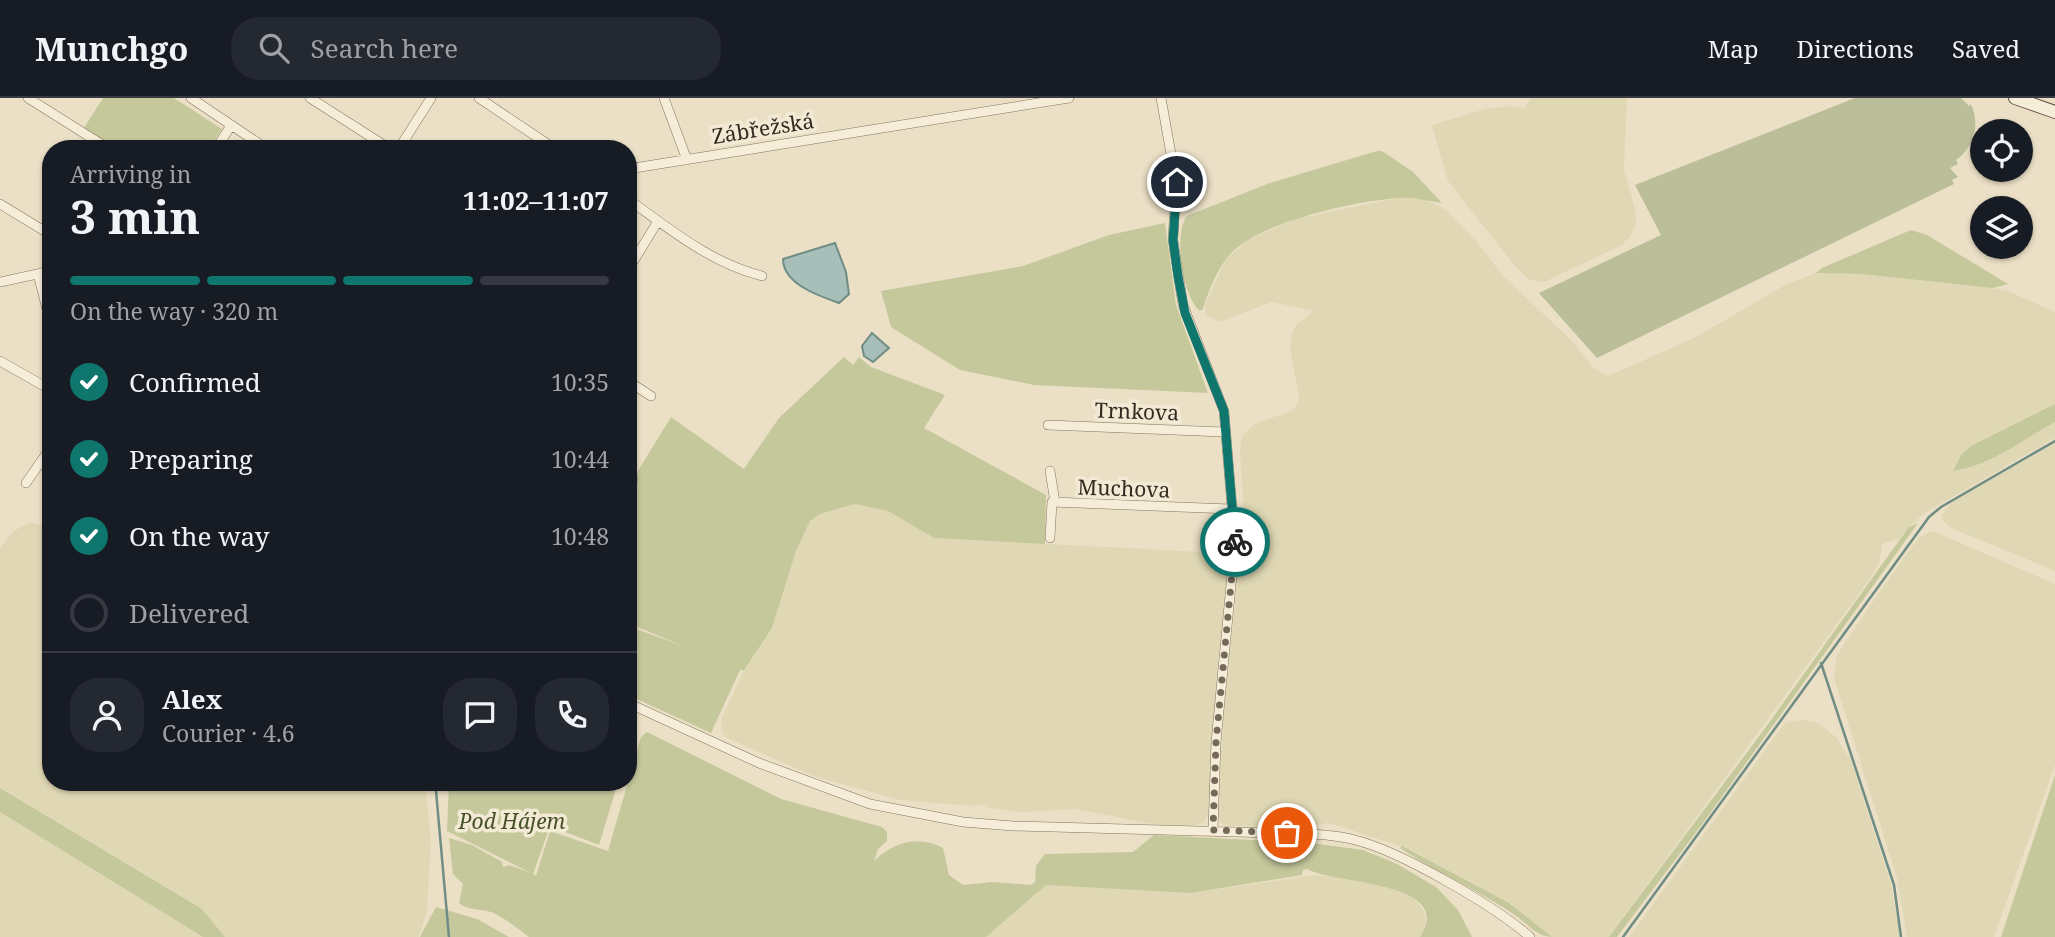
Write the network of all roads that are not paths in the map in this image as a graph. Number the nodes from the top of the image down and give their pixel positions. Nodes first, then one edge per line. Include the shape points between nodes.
1 (28, 98) edge
2 (310, 98) edge
3 (431, 98) edge
4 (479, 98) edge
5 (664, 98) edge
6 (1069, 98) edge
7 (1161, 98) edge
8 (2015, 98) edge
9 (191, 99) edge
10 (1034, 101) edge
11 (2055, 111) edge
12 (230, 127) junction
13 (95, 140) edge
14 (222, 140) edge
15 (252, 140) edge
16 (369, 140) edge
17 (404, 140) edge
18 (542, 140) edge
19 (687, 160) junction
20 (637, 168) edge
21 (0, 204) edge
22 (637, 206) edge
23 (658, 221) junction
24 (42, 230) edge
25 (637, 255) edge
26 (42, 273) edge
27 (38, 274) junction
28 (762, 276) dead end
29 (0, 282) edge
30 (42, 289) edge
31 (0, 361) edge
32 (42, 385) edge
33 (637, 387) edge
34 (650, 396) dead end
35 (1048, 425) dead end
36 (1224, 432) junction
37 (42, 460) edge
38 (1050, 471) dead end
39 (26, 483) dead end
40 (1055, 502) junction
41 (1230, 509) junction
42 (1050, 538) dead end
43 (637, 707) edge
44 (1213, 830) junction
45 (1530, 937) edge

1 - 13 street
2 - 16 street
3 - 17 street
4 - 18 street
5 - 19 street
6 - 10 street, Zábřežská
7 - 36 street via 1177,182 1173,240 1182,305 1224,411
8 - 11 main road
9 - 12 street
10 - 19 street, Zábřežská
12 - 14 street
12 - 15 street
19 - 20 street, Zábřežská
21 - 24 street
22 - 23 street
23 - 25 street
23 - 28 street via 702,252
26 - 27 street
27 - 29 street
27 - 30 street
31 - 32 street
33 - 34 street
35 - 36 street, Trnkova
36 - 41 street
37 - 39 street
38 - 40 street
40 - 41 street, Muchova
40 - 42 street, Muchova
41 - 44 street via 1235,559 1216,742
43 - 44 street via 759,763 870,804 963,822 1013,826
44 - 45 street via 1334,835 1370,844 1474,899

